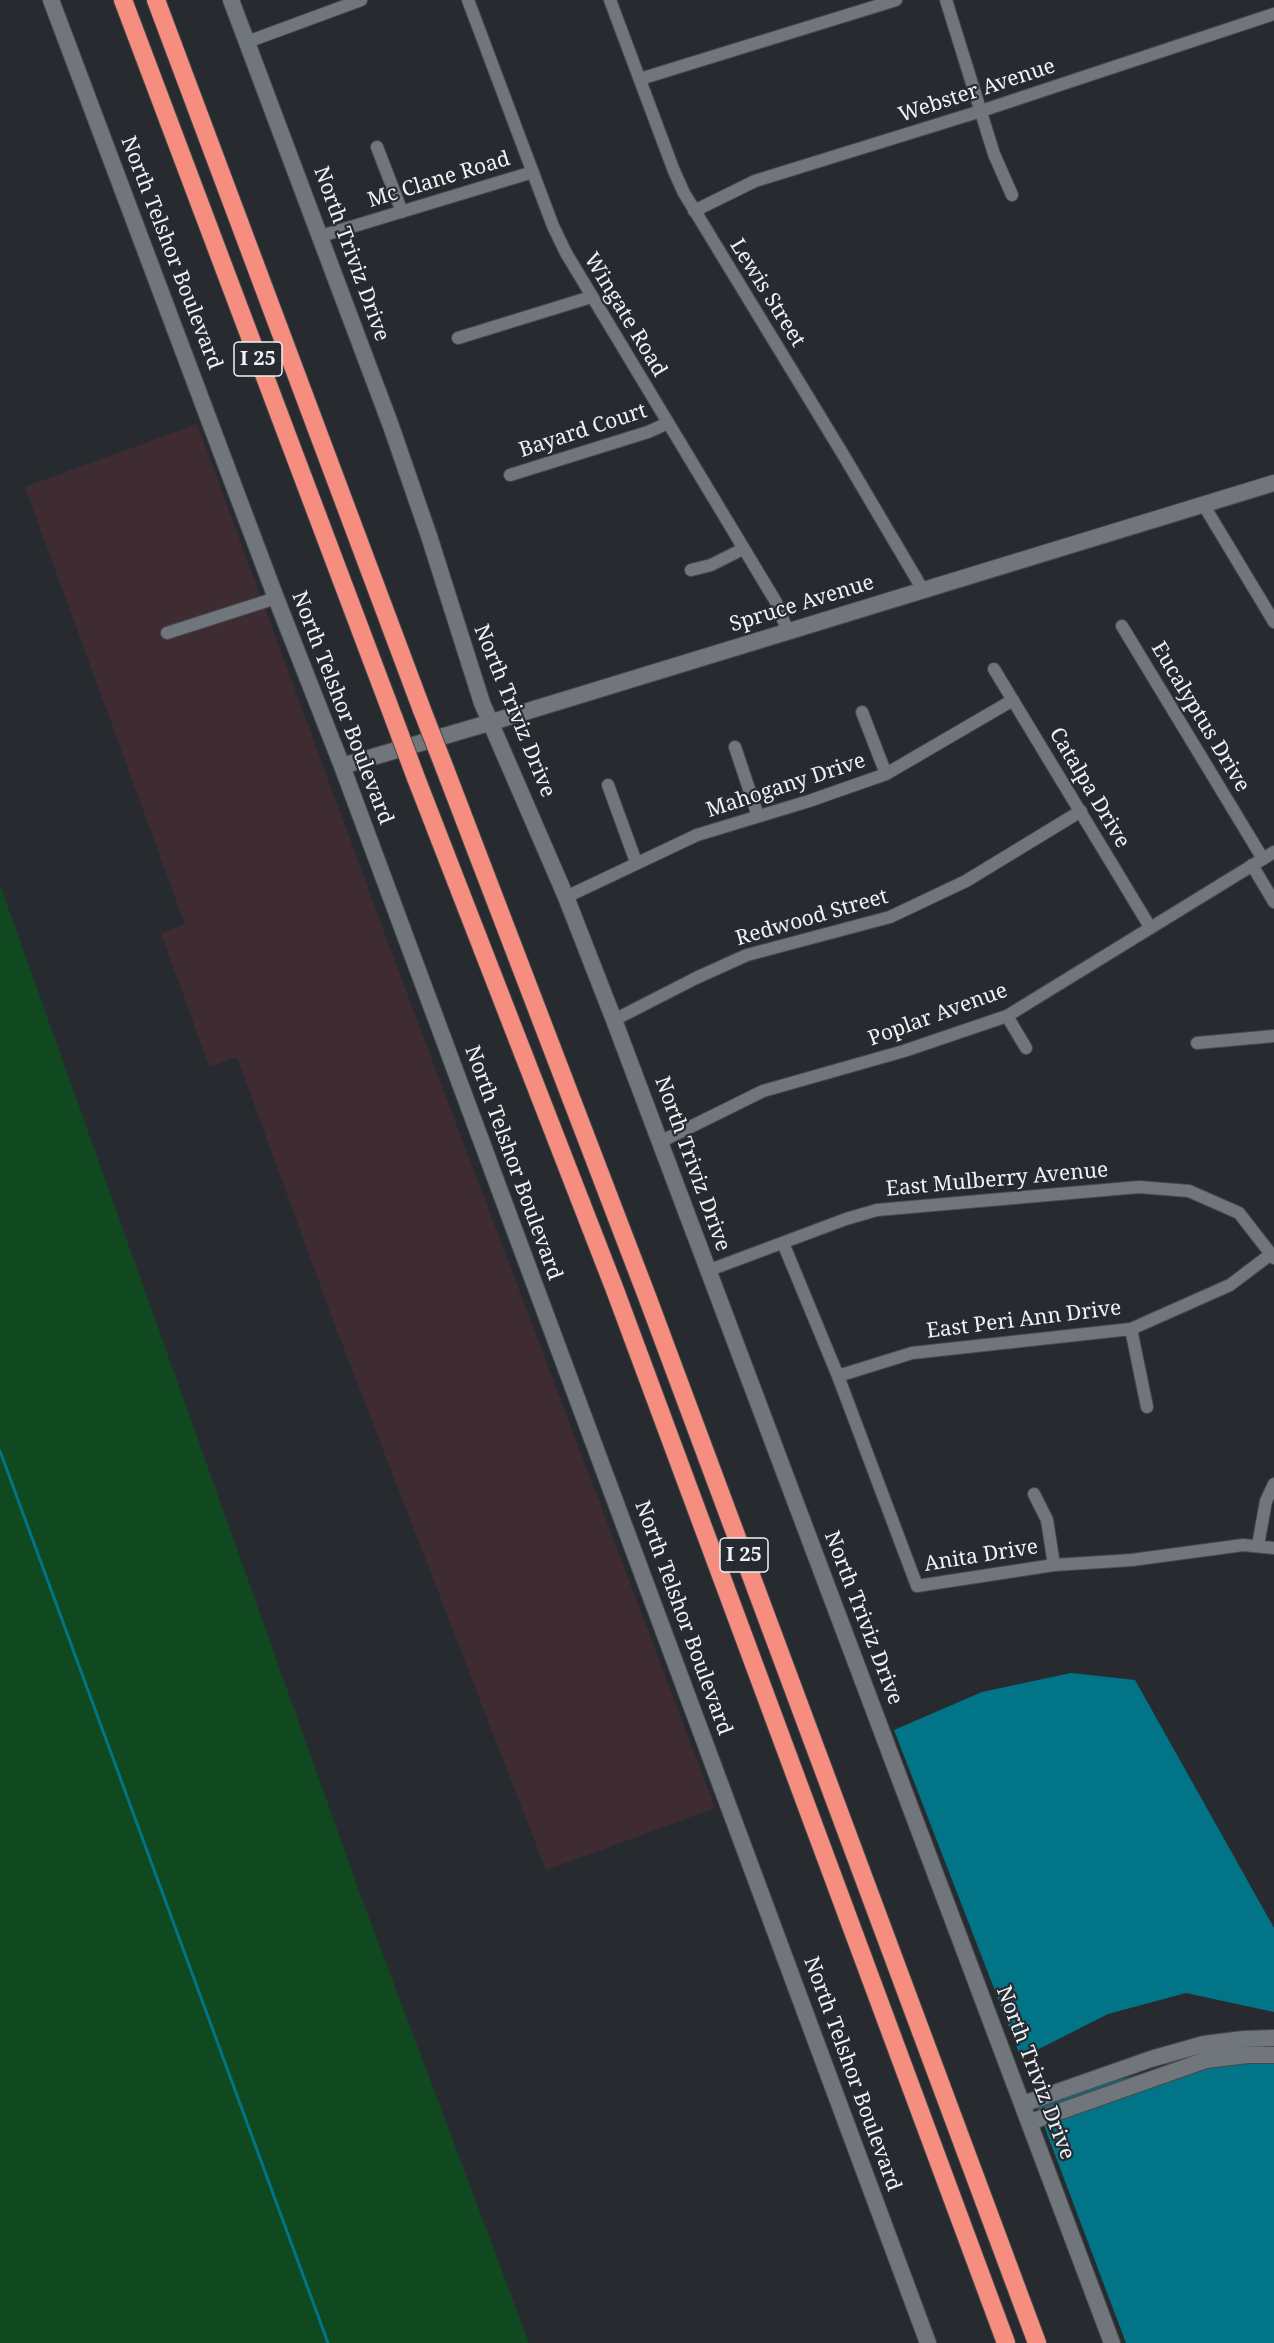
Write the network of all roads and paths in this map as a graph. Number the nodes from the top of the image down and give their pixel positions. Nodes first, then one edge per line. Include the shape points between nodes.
1 (51, 0) edge
2 (123, 0) edge
3 (156, 0) edge
4 (231, 0) edge
5 (361, 0) edge
6 (468, 0) edge
7 (610, 0) edge
8 (896, 0) edge
9 (946, 0) edge
10 (1274, 14) edge
11 (247, 42) junction
12 (640, 79) junction
13 (981, 111) junction
14 (377, 147) dead end
15 (533, 172) junction
16 (1012, 195) dead end
17 (694, 211) junction
18 (402, 212) junction
19 (321, 236) junction
20 (591, 297) junction
21 (458, 338) dead end
22 (668, 423) junction
23 (510, 475) dead end
24 (1274, 483) edge
25 (1203, 504) junction
26 (743, 549) junction
27 (691, 570) dead end
28 (923, 590) junction
29 (276, 598) junction
30 (1274, 622) edge
31 (1122, 626) dead end
32 (788, 632) junction
33 (167, 633) dead end
34 (994, 669) dead end
35 (1013, 700) junction
36 (862, 712) dead end
37 (492, 723) junction
38 (735, 747) dead end
39 (342, 766) junction
40 (886, 774) junction
41 (608, 785) dead end
42 (1081, 811) junction
43 (758, 816) junction
44 (1274, 852) edge
45 (636, 862) junction
46 (1257, 862) junction
47 (566, 897) junction
48 (1274, 902) edge
49 (1150, 927) junction
50 (1007, 1016) junction
51 (614, 1020) junction
52 (1274, 1036) edge
53 (1197, 1043) dead end
54 (1026, 1048) dead end
55 (660, 1142) junction
56 (783, 1243) junction
57 (1272, 1256) edge
58 (708, 1271) junction
59 (1131, 1329) junction
60 (838, 1376) junction
61 (1147, 1407) dead end
62 (1274, 1484) edge
63 (1034, 1494) dead end
64 (1258, 1545) junction
65 (1274, 1548) edge
66 (1054, 1565) junction
67 (1274, 2038) edge
68 (1274, 2055) edge
69 (1023, 2104) junction
70 (1030, 2122) junction
71 (928, 2343) edge
72 (1005, 2343) edge
73 (1037, 2343) edge
74 (1112, 2343) edge

1 - 29 main road, North Telshor Boulevard
2 - 72 highway, I 25, bridge via 416,778 615,1290
3 - 73 highway, I 25, bridge via 648,1299
4 - 11 main road, North Triviz Drive
5 - 11 street
6 - 15 street, Wingate Road
7 - 12 street, Lewis Street
8 - 12 street
9 - 13 street
10 - 13 street, Webster Avenue
11 - 19 main road, North Triviz Drive
12 - 17 street, Lewis Street via 674,171
13 - 16 street
13 - 17 street, Webster Avenue via 755,181
14 - 18 street
15 - 18 street, Mc Clane Road
15 - 20 street, Wingate Road via 559,239
17 - 28 street, Lewis Street
18 - 19 street, Mc Clane Road
19 - 37 main road, North Triviz Drive via 391,426 482,703
20 - 21 street
20 - 22 street, Wingate Road
22 - 23 street, Bayard Court
22 - 26 street, Wingate Road
24 - 25 main road, Spruce Avenue
25 - 28 main road, Spruce Avenue
25 - 30 street
26 - 27 street
26 - 32 street, Wingate Road via 776,602
28 - 32 main road, Spruce Avenue
29 - 33 street
29 - 39 main road, North Telshor Boulevard
31 - 46 street, Eucalyptus Drive
32 - 37 main road, Spruce Avenue
34 - 35 street, Catalpa Drive
35 - 40 street, Mahogany Drive
35 - 42 street, Catalpa Drive
36 - 40 street
37 - 39 main road, Spruce Avenue
37 - 47 main road, North Triviz Drive
38 - 43 street
39 - 71 main road, North Telshor Boulevard
40 - 43 street, Mahogany Drive
41 - 45 street
42 - 49 street, Catalpa Drive
42 - 51 street, Redwood Street via 966,881 890,917 747,955
43 - 45 street, Mahogany Drive via 697,835
44 - 46 street, Poplar Avenue
45 - 47 street, Mahogany Drive
46 - 48 street, Eucalyptus Drive
46 - 49 street, Poplar Avenue
47 - 51 main road, North Triviz Drive
49 - 50 street, Poplar Avenue
50 - 54 street
50 - 55 street, Poplar Avenue via 763,1091
51 - 55 main road, North Triviz Drive
52 - 53 street
55 - 58 main road, North Triviz Drive
56 - 57 street, East Mulberry Avenue via 846,1219 886,1209 1139,1187 1189,1191 1239,1213
56 - 58 street, East Mulberry Avenue
56 - 60 street, Anita Drive
57 - 59 street, East Peri Ann Drive via 1230,1285
58 - 69 main road, North Triviz Drive
59 - 60 street, East Peri Ann Drive via 912,1353
59 - 61 street
60 - 66 street, Anita Drive via 917,1586
62 - 64 street via 1266,1501
63 - 66 street via 1047,1520
64 - 65 street, Anita Drive
64 - 66 street, Anita Drive
67 - 69 main road via 1204,2044
68 - 70 main road via 1206,2060
69 - 70 main road, North Triviz Drive
70 - 74 main road, North Triviz Drive

